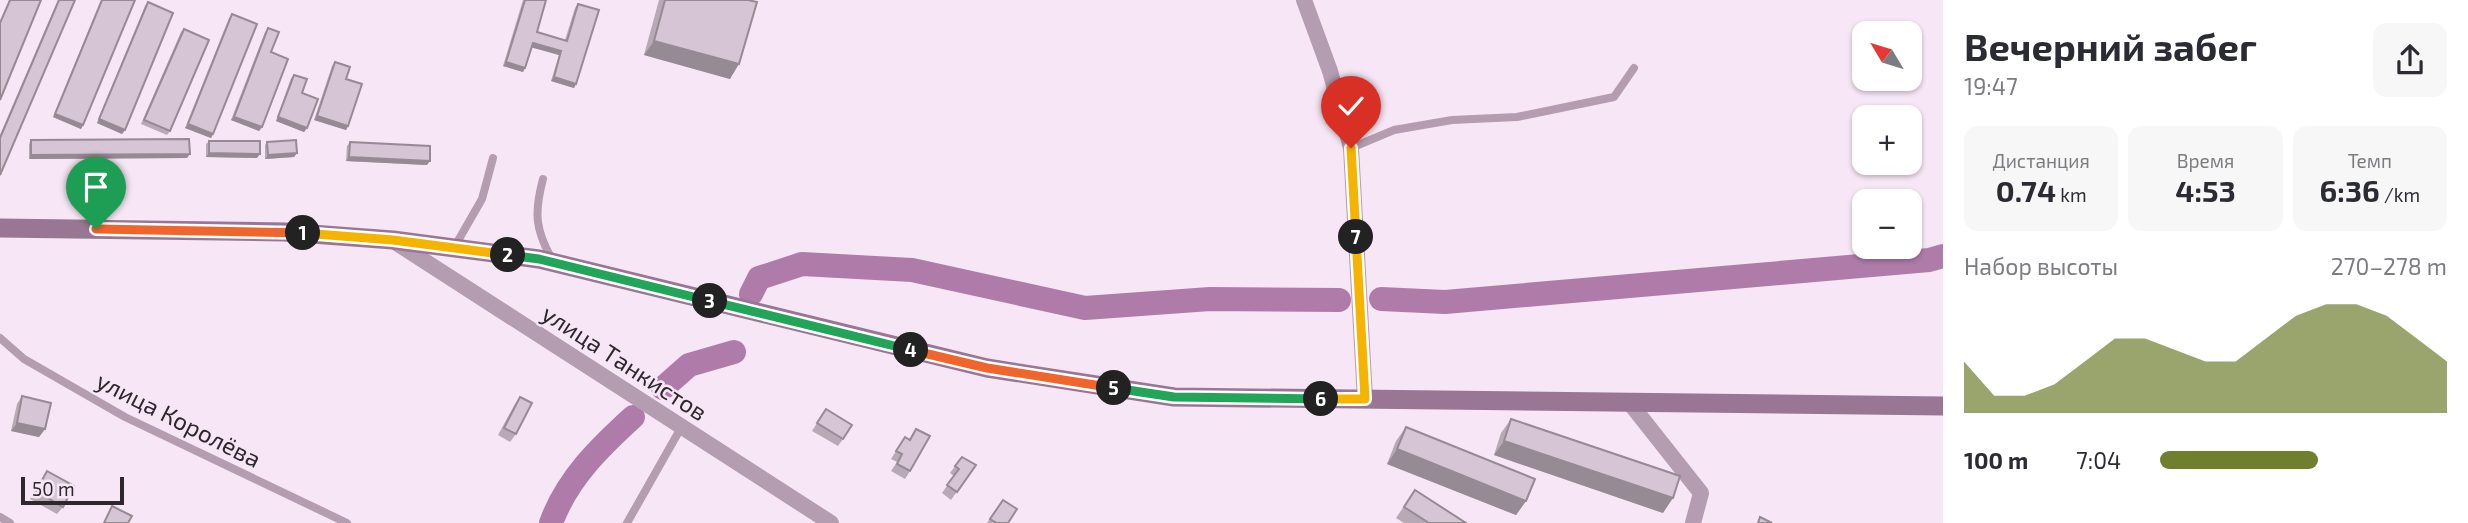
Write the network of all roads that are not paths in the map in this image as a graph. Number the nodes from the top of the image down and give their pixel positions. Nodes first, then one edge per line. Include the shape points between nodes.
1 (1304, 0) edge
2 (1633, 68) dead end
3 (1351, 148) junction
4 (493, 158) dead end
5 (542, 179) dead end
6 (0, 228) edge
7 (393, 240) junction
8 (453, 248) junction
9 (555, 263) junction
10 (0, 338) edge
11 (1365, 399) junction
12 (1629, 402) junction
13 (1943, 406) edge
14 (682, 426) junction
15 (0, 517) edge
16 (10, 523) edge
17 (347, 523) edge
18 (627, 523) edge
19 (831, 523) edge
20 (1693, 523) edge

1 - 3 street
2 - 3 lane via 1614,97 1517,117 1452,120 1394,130
3 - 11 street
4 - 8 lane via 482,199
5 - 9 lane via 535,208 539,230
6 - 7 main road via 285,232
7 - 8 main road
7 - 14 street, улица Танкистов
8 - 9 main road
9 - 11 main road via 987,368 1174,397
10 - 17 lane, улица Королёва via 24,359 125,417
11 - 12 main road
12 - 13 main road
12 - 20 street via 1702,493
14 - 18 lane
14 - 19 street, улица Танкистов
15 - 16 lane

